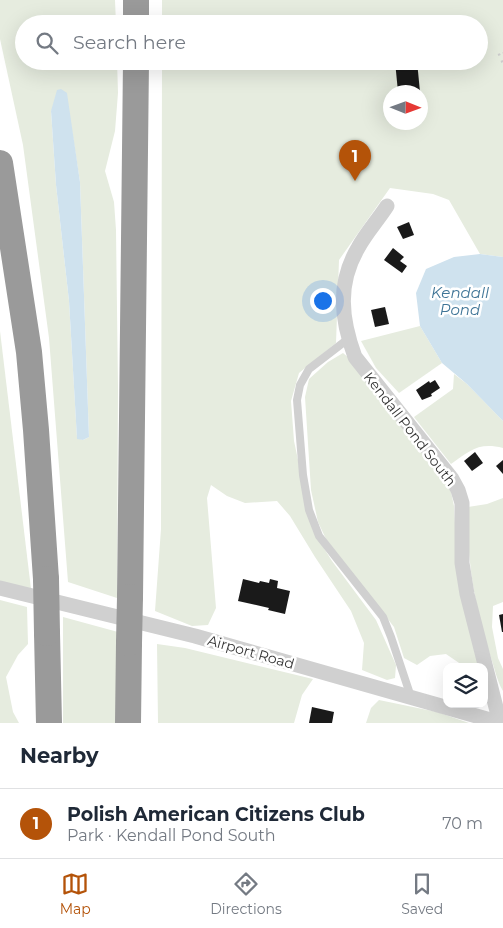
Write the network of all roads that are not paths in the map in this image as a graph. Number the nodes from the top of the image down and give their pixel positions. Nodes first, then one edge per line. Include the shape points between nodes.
1 (136, 0) edge
2 (136, 15) edge
3 (136, 70) edge
4 (0, 163) edge
5 (387, 206) dead end
6 (348, 339) junction
7 (0, 588) edge
8 (411, 697) junction
9 (49, 723) edge
10 (128, 723) edge
11 (501, 723) edge

1 - 2 highway
3 - 10 highway, bridge
4 - 9 highway, bridge via 29,352 36,430 46,579
5 - 6 street, Kendall Pond South via 358,248 346,275 342,304
6 - 8 lane via 309,369 300,385 297,400 303,475 319,536 383,617
6 - 11 street, Kendall Pond South via 355,357 458,490 462,503 462,563 467,594
7 - 8 street, Airport Road via 195,636
8 - 11 street, Airport Road

